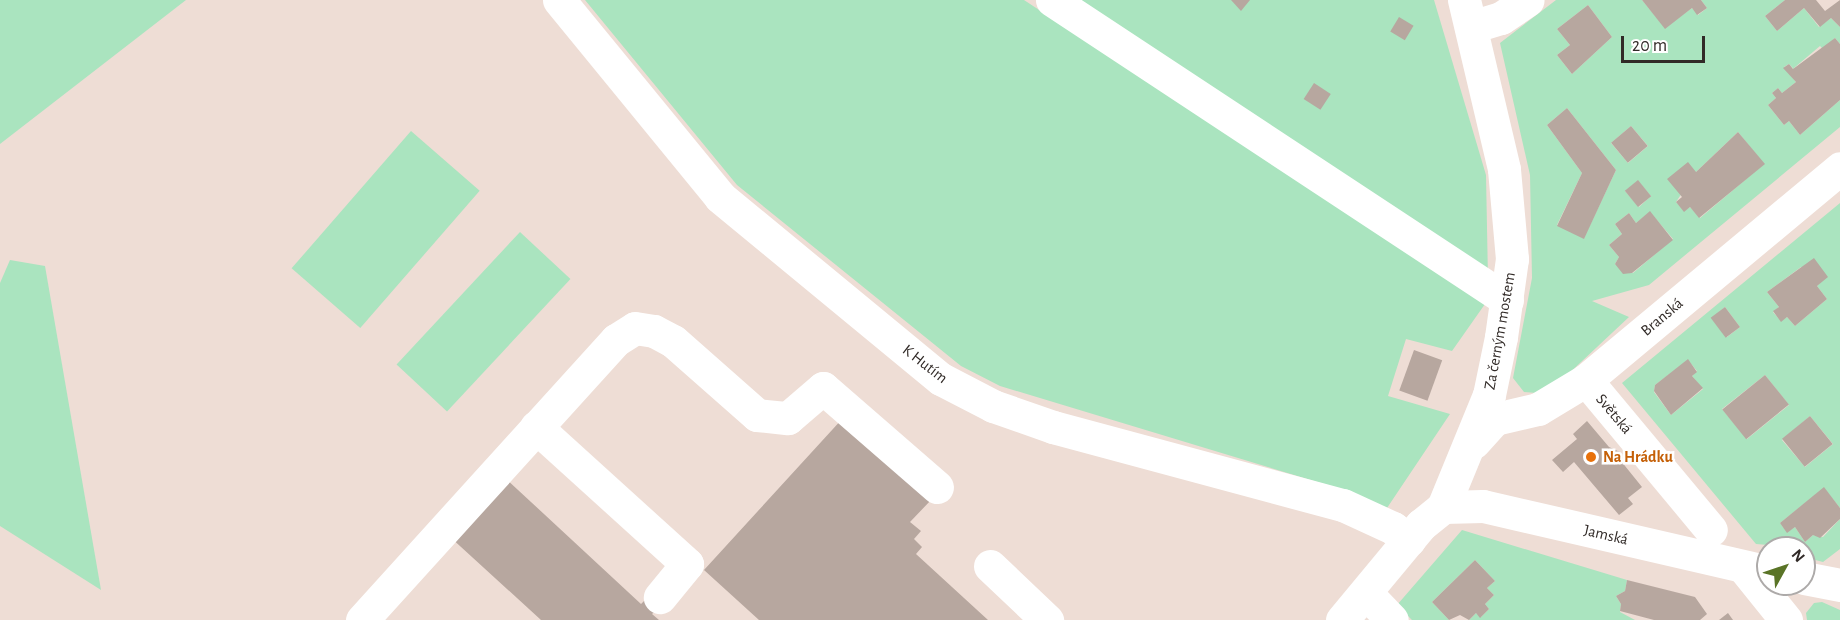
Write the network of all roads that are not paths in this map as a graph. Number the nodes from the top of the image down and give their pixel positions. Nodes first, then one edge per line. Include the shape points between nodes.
1 (559, 0) edge
2 (1052, 0) edge
3 (1528, 0) edge
4 (1468, 13) edge
5 (1840, 168) edge
6 (1507, 300) junction
7 (1586, 380) junction
8 (537, 427) junction
9 (1472, 444) junction
10 (937, 487) dead end
11 (1443, 507) junction
12 (1711, 530) dead end
13 (1409, 540) junction
14 (990, 566) dead end
15 (1756, 570) edge
16 (1816, 580) edge
17 (1839, 584) edge
18 (1366, 593) junction
19 (1772, 596) edge
20 (660, 597) dead end
21 (362, 620) edge
22 (1047, 620) edge
23 (1342, 620) edge
24 (1392, 620) edge
25 (1786, 620) edge

1 - 13 street, K Hutím via 720,197 940,379 993,406 1053,427 1343,505 1393,528
2 - 6 street
3 - 4 street via 1501,18
4 - 6 street, Za černým mostem via 1504,169 1512,259
5 - 7 street, Branská
6 - 9 street, Za černým mostem via 1489,395
7 - 9 street, Branská via 1538,409 1495,419
7 - 12 street, Světská
8 - 10 street via 616,340 635,328 654,331 673,341 757,414 788,418 823,388
8 - 20 street via 687,564
8 - 21 street
9 - 11 street, Za černým mostem
11 - 13 street, Za černým mostem
11 - 15 street, Jamská via 1483,507
13 - 18 street, Za černým mostem
14 - 22 street
16 - 17 street
18 - 23 street, Za černým mostem
18 - 24 street
19 - 25 street

